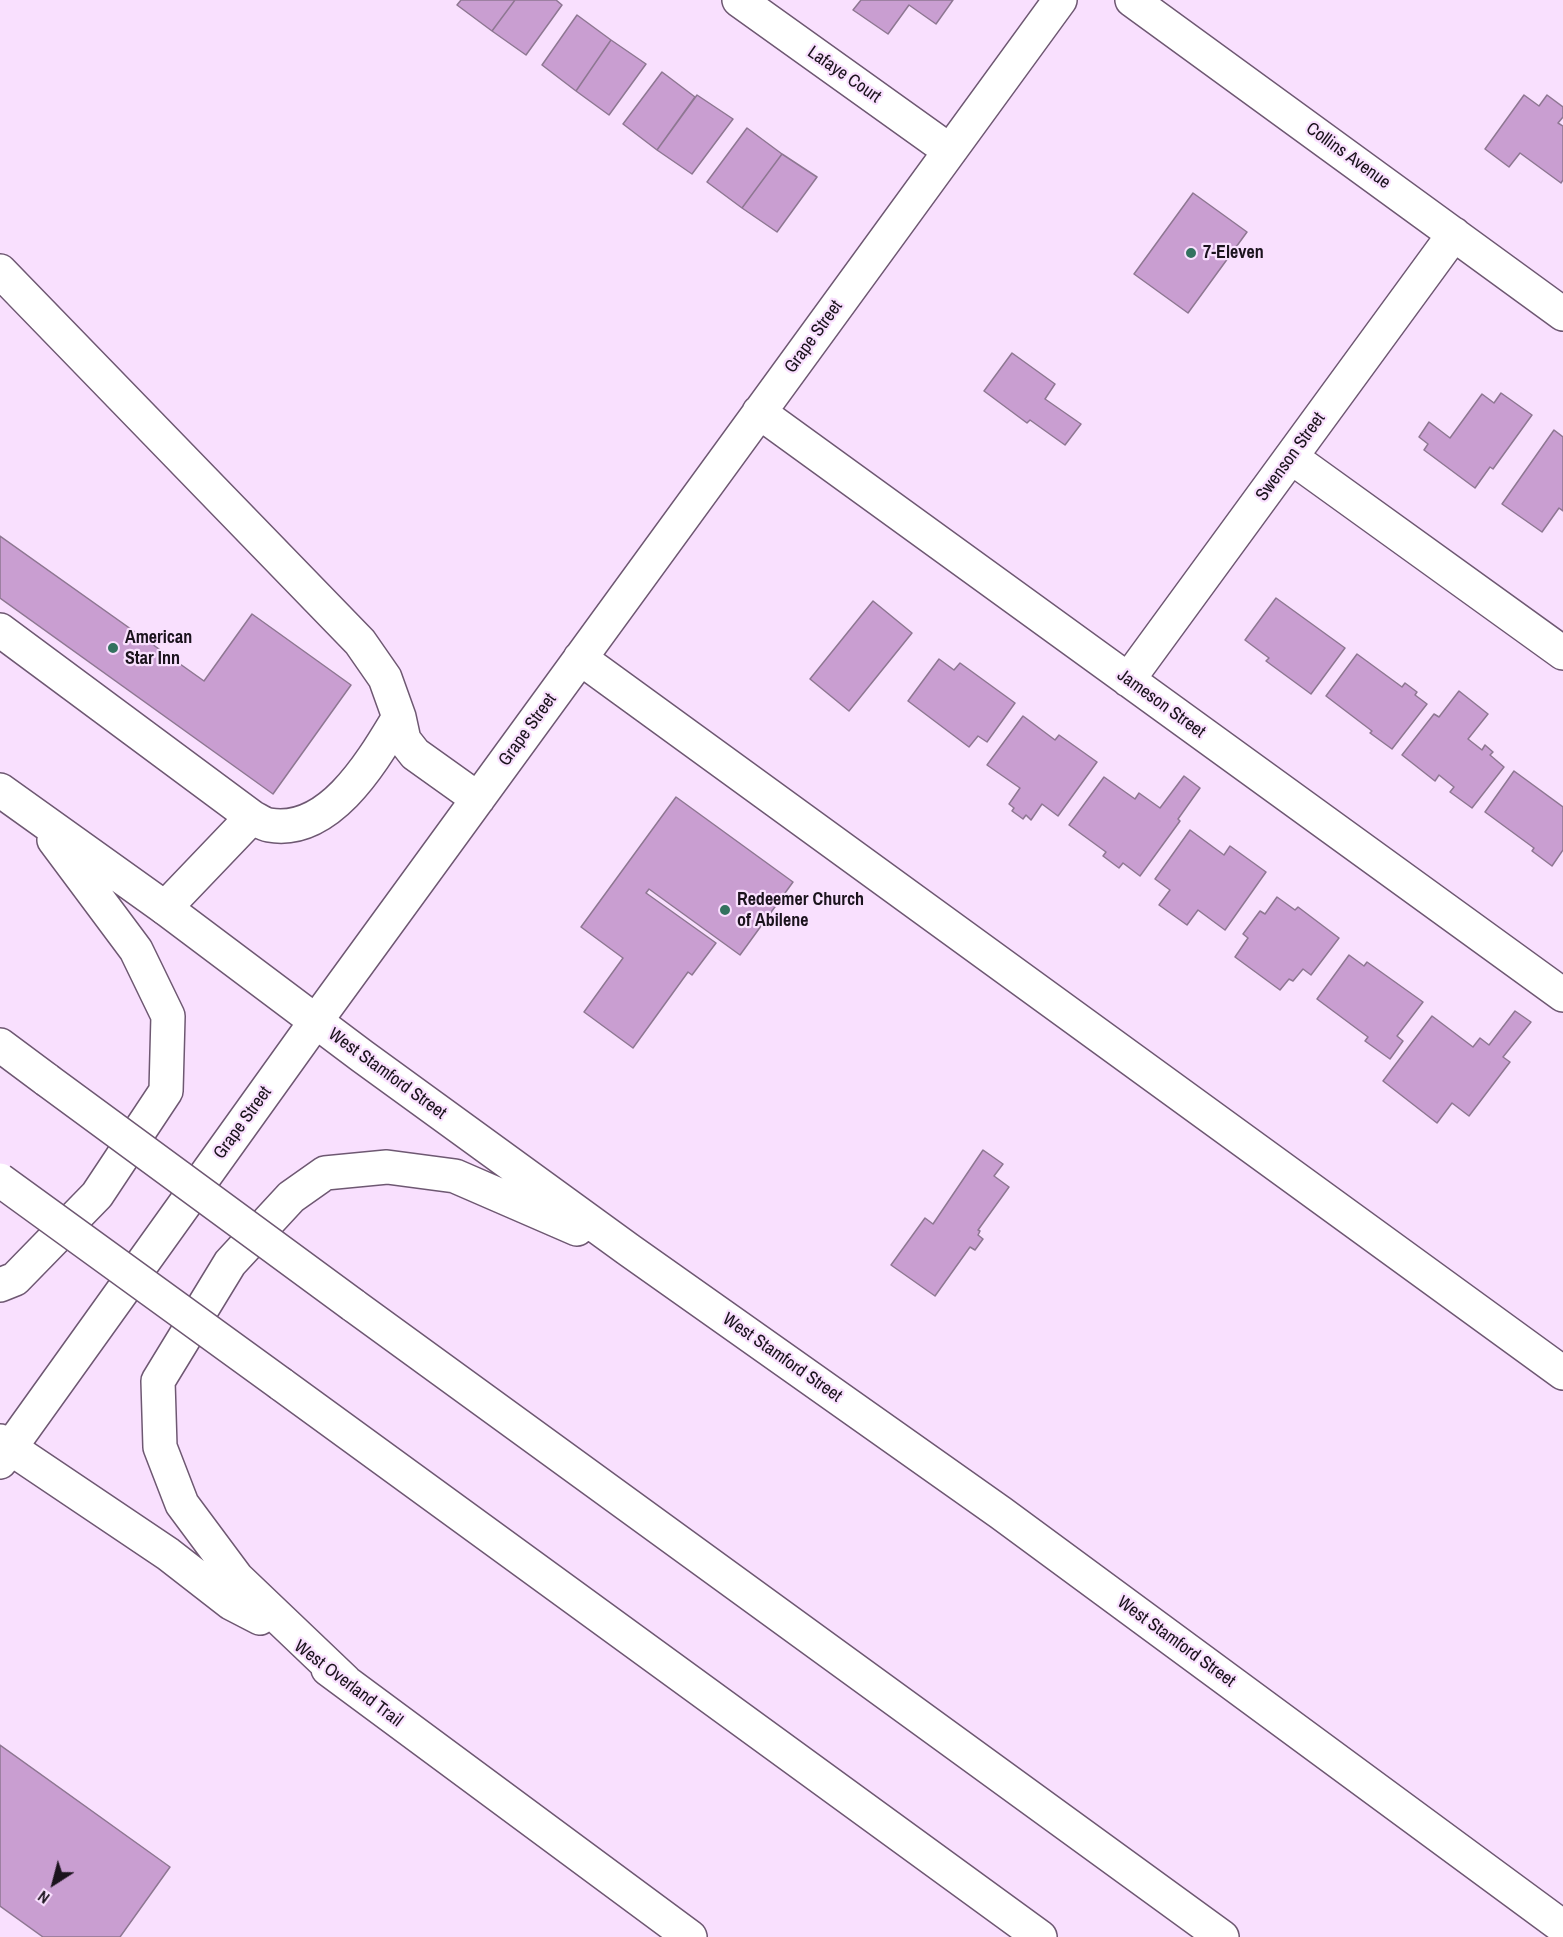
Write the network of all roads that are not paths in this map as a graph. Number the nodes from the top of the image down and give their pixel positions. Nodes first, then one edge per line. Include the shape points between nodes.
1 (739, 0) edge
2 (1060, 0) edge
3 (1132, 0) edge
4 (950, 151) junction
5 (1454, 234) junction
6 (0, 271) edge
7 (1563, 314) edge
8 (759, 412) junction
9 (1291, 457) junction
10 (0, 630) edge
11 (1563, 653) edge
12 (580, 658) junction
13 (1128, 680) junction
14 (399, 717) junction
15 (0, 790) edge
16 (478, 799) junction
17 (36, 816) junction
18 (252, 817) junction
19 (165, 909) junction
20 (1563, 995) edge
21 (316, 1022) junction
22 (0, 1045) edge
23 (0, 1180) edge
24 (629, 1250) junction
25 (0, 1285) edge
26 (1563, 1373) edge
27 (3, 1451) edge
28 (345, 1681) junction
29 (1563, 1927) edge
30 (690, 1937) edge
31 (1040, 1937) edge
32 (1222, 1937) edge

1 - 4 main road, Lafaye Court
2 - 4 main road, Grape Street
3 - 5 main road, Collins Avenue
4 - 8 main road, Grape Street
5 - 7 main road, Collins Avenue
5 - 9 main road, Swenson Street
6 - 14 main road via 360,642 385,678
8 - 12 main road, Grape Street
8 - 13 main road, Jameson Street
9 - 11 main road
9 - 13 main road, Swenson Street
10 - 18 main road
12 - 16 main road, Grape Street
12 - 26 main road
13 - 20 main road, Jameson Street
14 - 16 main road via 404,740 416,754
14 - 18 main road via 374,758 342,797 314,818 290,826 267,825
15 - 17 main road, West Stamford Street
16 - 21 main road, Grape Street
17 - 19 main road, West Stamford Street
17 - 25 main road via 136,950 168,1016 166,1091 97,1195 15,1279
18 - 19 main road
19 - 21 main road, West Stamford Street
21 - 24 main road, West Stamford Street
21 - 27 main road, Grape Street
22 - 32 main road, bridge
23 - 31 main road, bridge
24 - 28 main road via 455,1176 387,1167 325,1173 291,1197 230,1263 158,1381 160,1447 182,1504 237,1578
24 - 29 main road, West Stamford Street via 1001,1513
27 - 28 main road, West Overland Trail via 168,1554 231,1603 260,1618
28 - 30 main road, West Overland Trail

